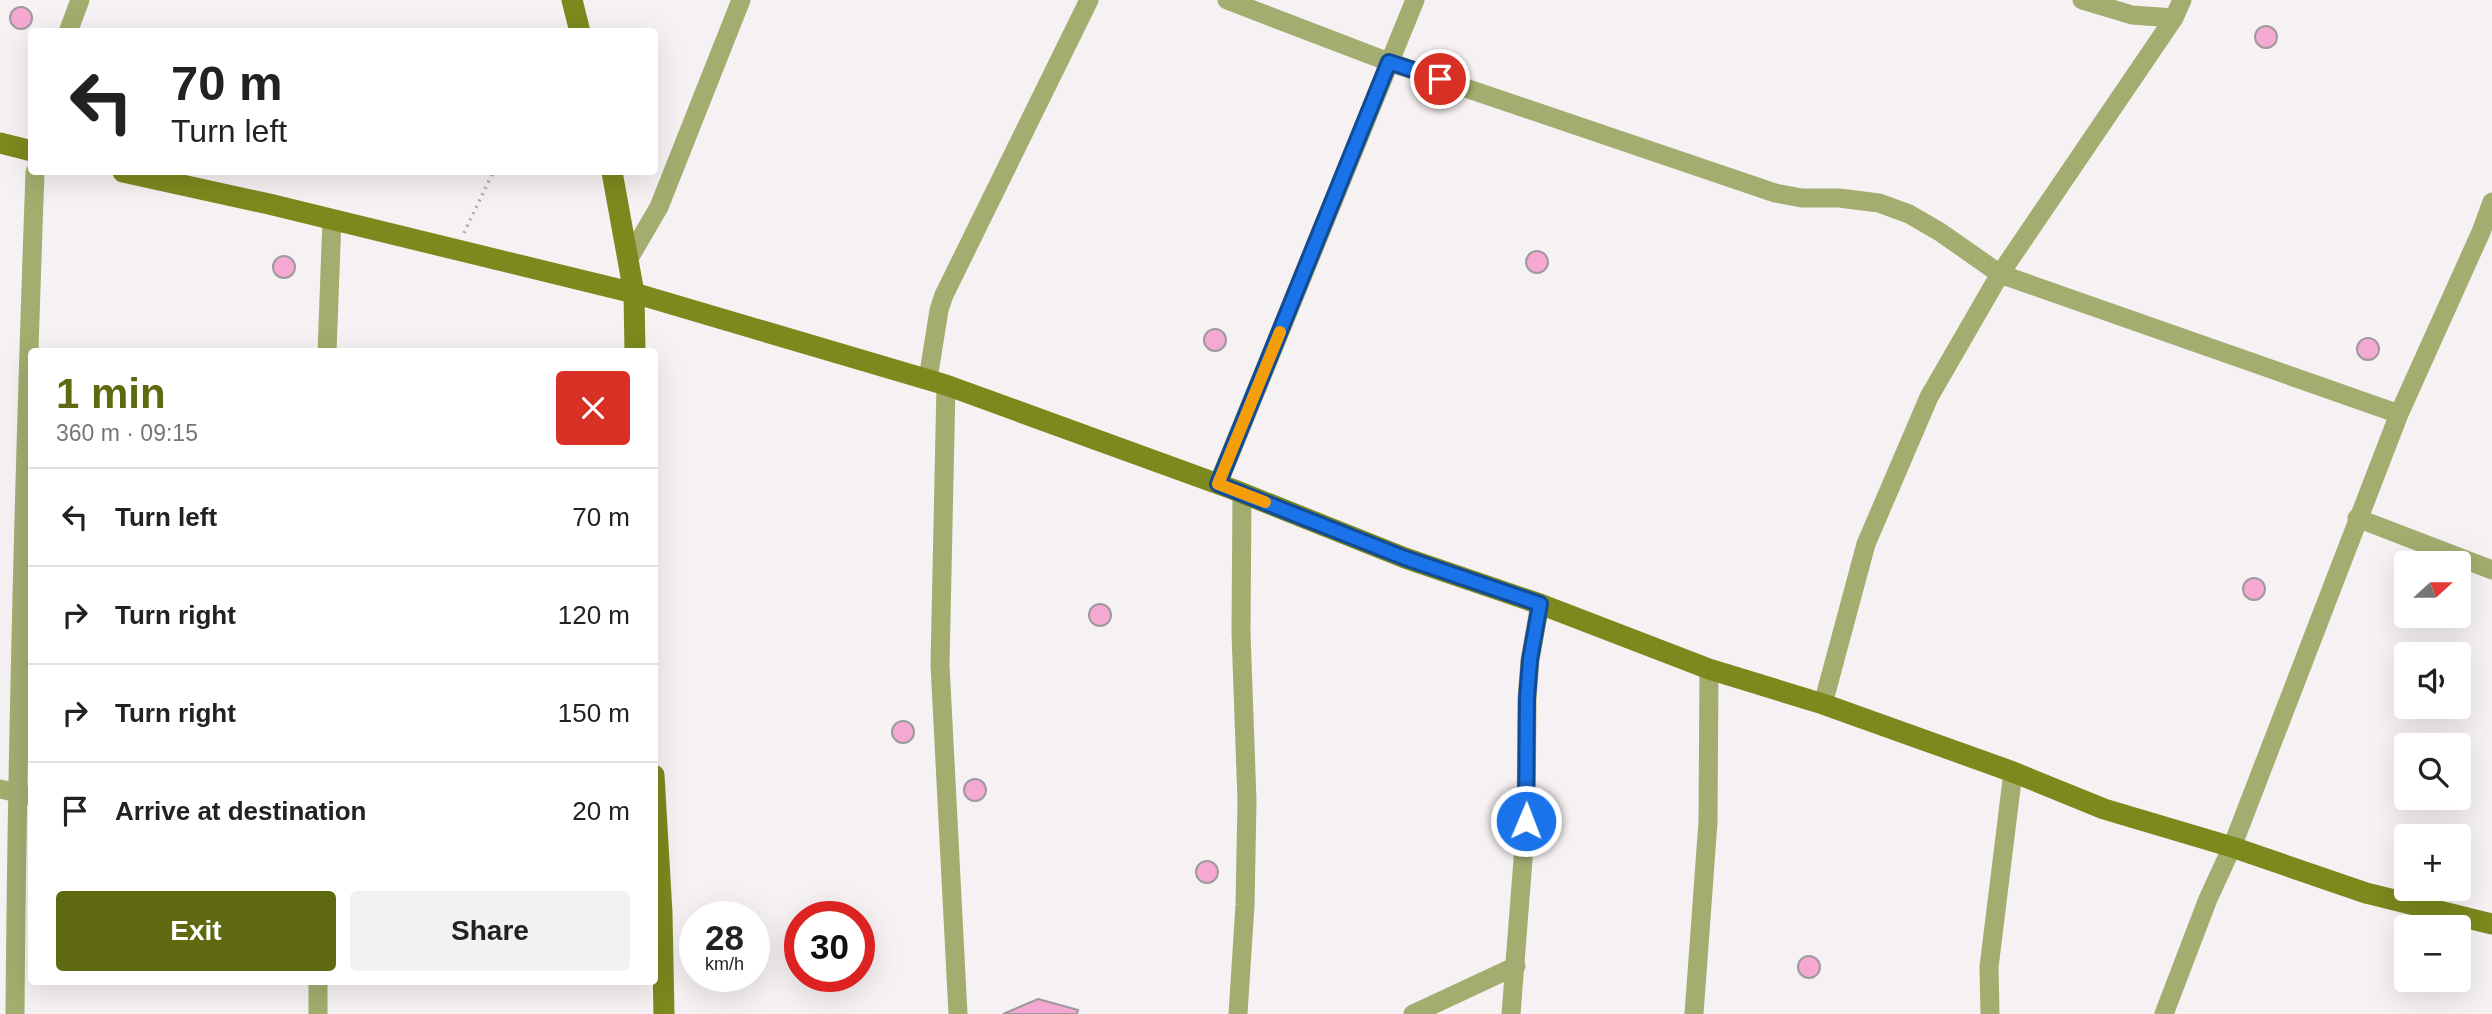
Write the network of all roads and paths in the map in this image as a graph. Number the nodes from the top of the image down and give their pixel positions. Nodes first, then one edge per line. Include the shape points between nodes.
1 (80, 0) edge
2 (572, 0) edge
3 (741, 0) edge
4 (1089, 0) edge
5 (1227, 0) edge
6 (1415, 0) edge
7 (2082, 0) edge
8 (2178, 9) edge
9 (70, 28) edge
10 (579, 28) edge
11 (1389, 62) junction
12 (0, 143) edge
13 (28, 150) edge
14 (35, 175) edge
15 (136, 175) edge
16 (492, 175) edge
17 (613, 175) edge
18 (2492, 202) edge
19 (332, 219) junction
20 (2486, 235) edge
21 (457, 250) junction
22 (628, 260) junction
23 (2000, 274) junction
24 (634, 293) junction
25 (31, 348) edge
26 (327, 348) edge
27 (635, 348) edge
28 (937, 382) junction
29 (2399, 414) junction
30 (28, 471) edge
31 (1218, 484) junction
32 (1242, 493) junction
33 (2357, 518) junction
34 (2492, 570) edge
35 (1540, 604) junction
36 (1709, 669) junction
37 (1822, 704) junction
38 (2013, 772) junction
39 (16, 793) edge
40 (2232, 847) junction
41 (658, 912) edge
42 (2492, 925) edge
43 (1516, 966) junction
44 (318, 985) edge
45 (15, 1014) edge
46 (318, 1014) edge
47 (664, 1014) edge
48 (958, 1014) edge
49 (1238, 1014) edge
50 (1413, 1014) edge
51 (1511, 1014) edge
52 (1694, 1014) edge
53 (1990, 1014) edge
54 (2164, 1014) edge

1 - 9 street
2 - 10 street
3 - 22 street via 659,206
4 - 28 street via 944,295 939,310
5 - 11 street
6 - 11 street
7 - 8 street via 2132,15
8 - 23 street
11 - 23 street via 1775,193 1879,203 1940,232
11 - 31 street
12 - 13 street
14 - 25 street
15 - 19 street
16 - 21 path
17 - 22 street
18 - 20 street
19 - 21 street
19 - 26 street
20 - 29 street
21 - 24 street
22 - 24 street
23 - 29 street
23 - 37 street via 1929,397 1866,544
24 - 27 street
24 - 28 street
28 - 31 street
28 - 48 street via 940,665
29 - 33 street
30 - 39 street
31 - 32 street
32 - 35 street via 1405,558
32 - 49 street via 1247,801
33 - 34 street
33 - 40 street
35 - 36 street
35 - 43 street via 1527,698 1526,821
36 - 37 street
36 - 52 street via 1708,821
37 - 38 street
38 - 40 street via 2104,809
38 - 53 street via 1989,967
39 - 45 street
40 - 42 street via 2365,893
40 - 54 street
41 - 47 street
43 - 50 street
43 - 51 street
44 - 46 street

